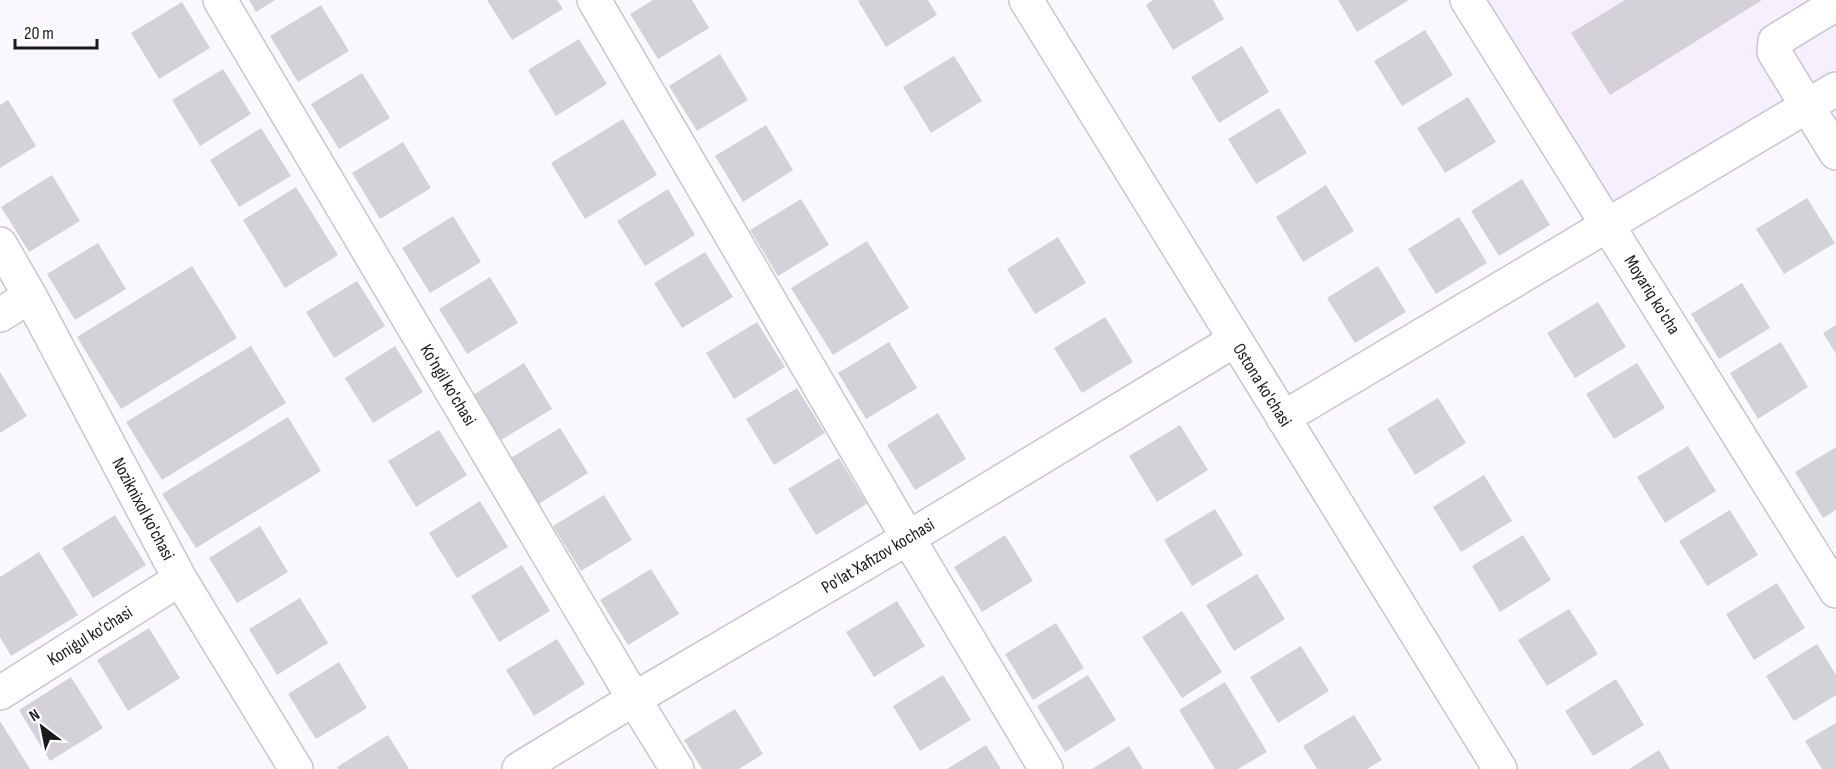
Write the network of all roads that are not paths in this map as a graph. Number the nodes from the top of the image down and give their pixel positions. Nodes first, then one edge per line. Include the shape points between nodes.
1 (220, 0) edge
2 (594, 0) edge
3 (1026, 0) edge
4 (1467, 0) edge
5 (1836, 4) edge
6 (1836, 89) edge
7 (1808, 107) junction
8 (1836, 153) edge
9 (1609, 225) junction
10 (0, 244) edge
11 (30, 296) junction
12 (0, 315) edge
13 (1235, 340) junction
14 (1283, 418) junction
15 (908, 538) junction
16 (180, 579) junction
17 (1836, 591) edge
18 (0, 693) edge
19 (634, 699) junction
20 (296, 769) edge
21 (519, 769) edge
22 (677, 769) edge
23 (1046, 769) edge
24 (1500, 769) edge

1 - 19 street, Ko'ngil ko'chasi
2 - 15 street
3 - 13 street, Ostona ko'chasi
4 - 9 street, Moyariq ko'cha
5 - 7 street via 1775,41 1774,52
6 - 7 street
7 - 8 street
7 - 9 street
9 - 14 street
9 - 17 street, Moyariq ko'cha
10 - 11 street, Noziknixol ko'chasi
11 - 12 street
11 - 16 street, Noziknixol ko'chasi
13 - 14 street, Ostona ko'chasi
13 - 15 street, Po'lat Xafizov kochasi
14 - 24 street, Ostona ko'chasi
15 - 19 street, Po'lat Xafizov kochasi
15 - 23 street
16 - 18 street, Konigul ko'chasi
16 - 20 street, Noziknixol ko'chasi
19 - 21 street, Po'lat Xafizov kochasi
19 - 22 street, Ko'ngil ko'chasi

